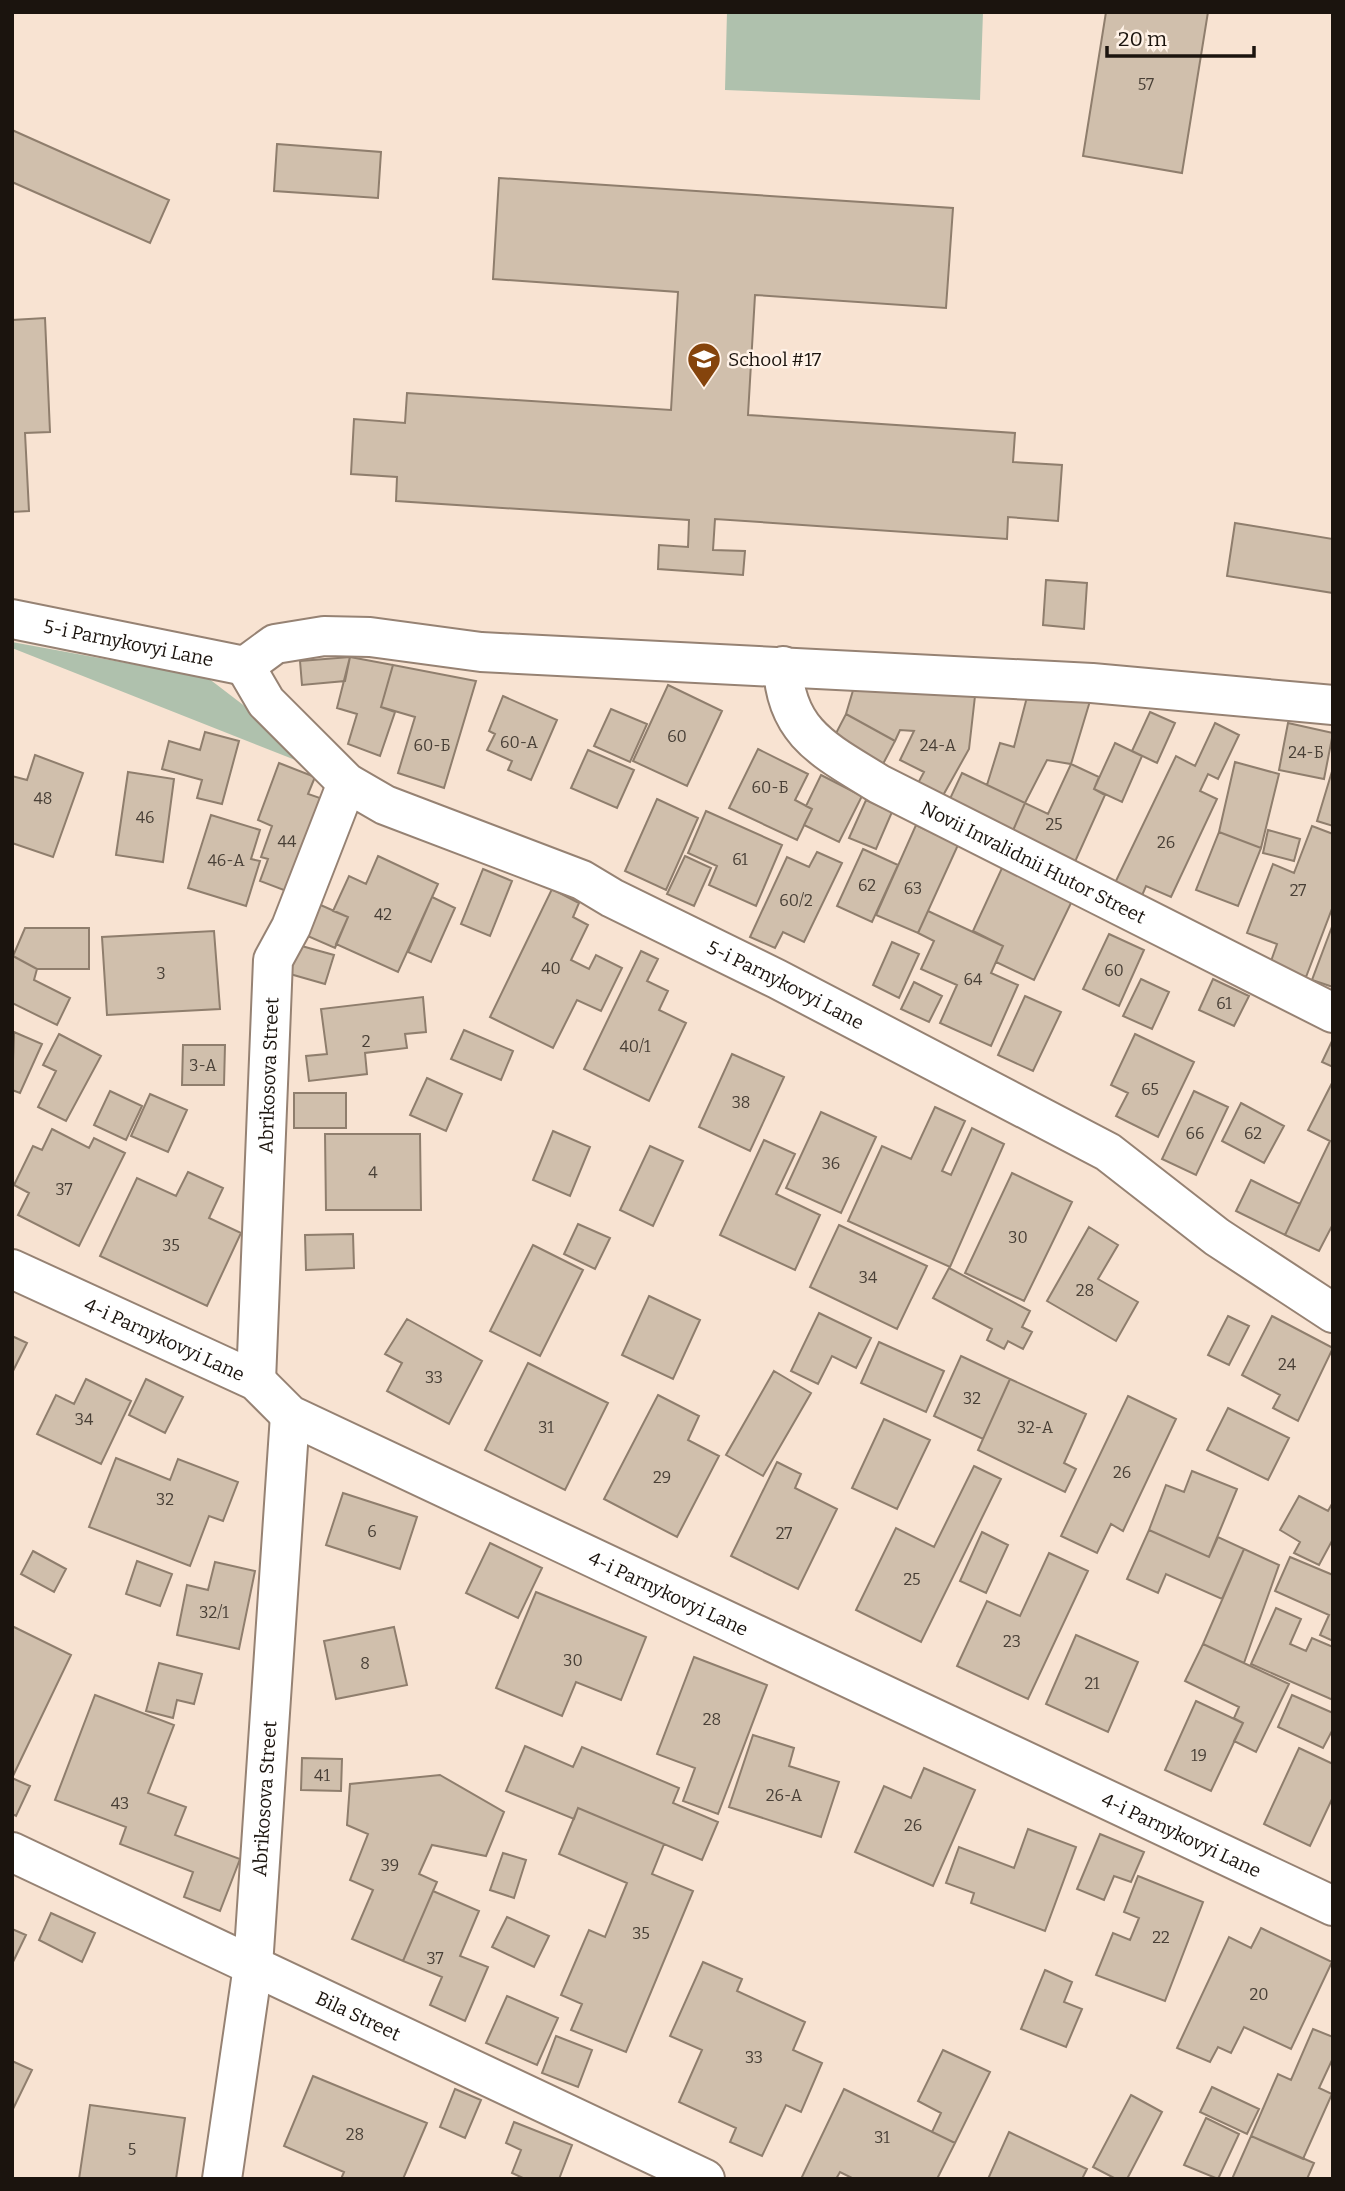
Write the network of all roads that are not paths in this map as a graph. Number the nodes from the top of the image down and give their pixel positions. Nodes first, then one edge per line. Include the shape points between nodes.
1 (12, 619) edge
2 (245, 666) junction
3 (783, 666) junction
4 (1333, 705) edge
5 (347, 783) junction
6 (1333, 1013) edge
7 (12, 1269) edge
8 (1333, 1313) edge
9 (256, 1381) junction
10 (290, 1415) junction
11 (12, 1852) edge
12 (1333, 1906) edge
13 (253, 1966) junction
14 (222, 2179) edge
15 (705, 2179) edge

1 - 2 street, 5-i Parnykovyi Lane
2 - 3 street via 275,645 324,636 370,637 481,652
2 - 5 street, 5-i Parnykovyi Lane via 266,702
3 - 4 street via 1106,684
3 - 6 street, Novii Invalidnii Hutor Street via 784,693 796,720 822,749 879,784
5 - 8 street, 5-i Parnykovyi Lane via 385,805 582,880 1108,1152 1217,1237
5 - 9 street, Abrikosova Street via 291,927 273,961
7 - 9 street, 4-i Parnykovyi Lane
9 - 10 street, 4-i Parnykovyi Lane
10 - 12 street, 4-i Parnykovyi Lane
10 - 13 street, Abrikosova Street
11 - 13 street, Bila Street
13 - 14 street, Abrikosova Street
13 - 15 street, Bila Street

